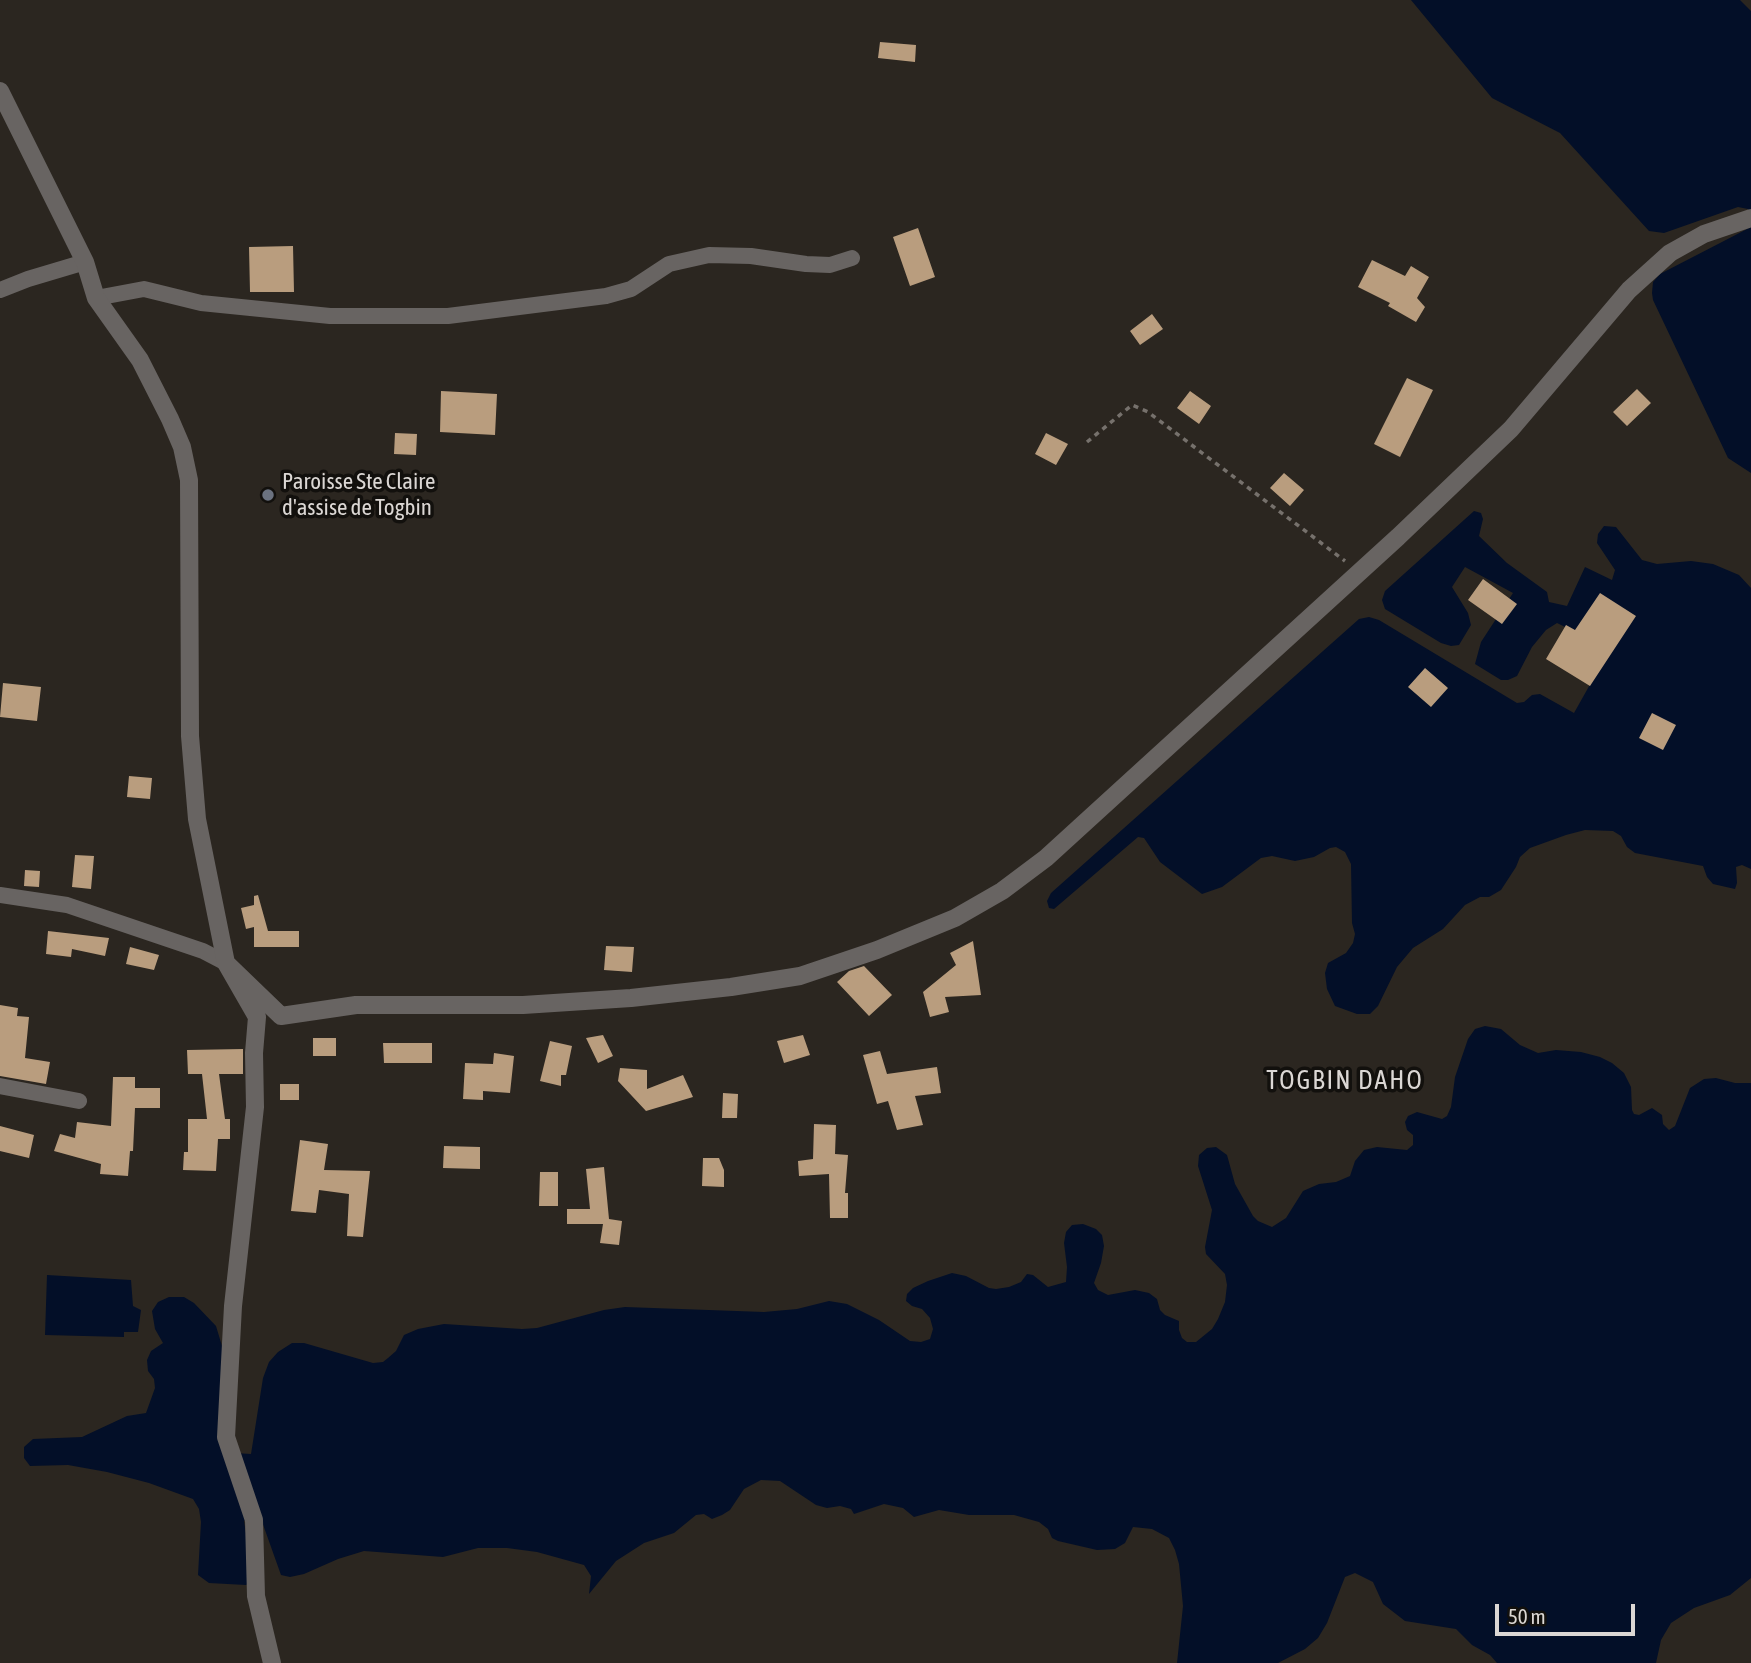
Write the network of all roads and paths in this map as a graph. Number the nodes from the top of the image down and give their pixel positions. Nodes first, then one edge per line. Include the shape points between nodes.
1 (0, 91) edge
2 (1748, 219) edge
3 (852, 258) dead end
4 (85, 262) junction
5 (0, 290) edge
6 (96, 298) junction
7 (1087, 442) dead end
8 (1360, 572) junction
9 (0, 895) edge
10 (226, 963) junction
11 (0, 1086) edge
12 (79, 1101) dead end
13 (272, 1663) edge

1 - 4 street
2 - 8 street via 1704,234 1671,253 1629,290 1511,429
3 - 6 street via 830,265 709,255 669,264 631,289 606,296 448,316 330,316 201,303 144,289
4 - 5 street
4 - 6 street
6 - 10 street via 141,360 182,447 187,469 192,782
7 - 8 path via 1132,405 1148,412
8 - 10 street via 1046,859 955,918 877,950 800,976 706,990 523,1005 356,1006 281,1016
9 - 10 street via 67,905
10 - 13 street via 257,1017 255,1107 233,1306 226,1437 254,1521 256,1596
11 - 12 street

